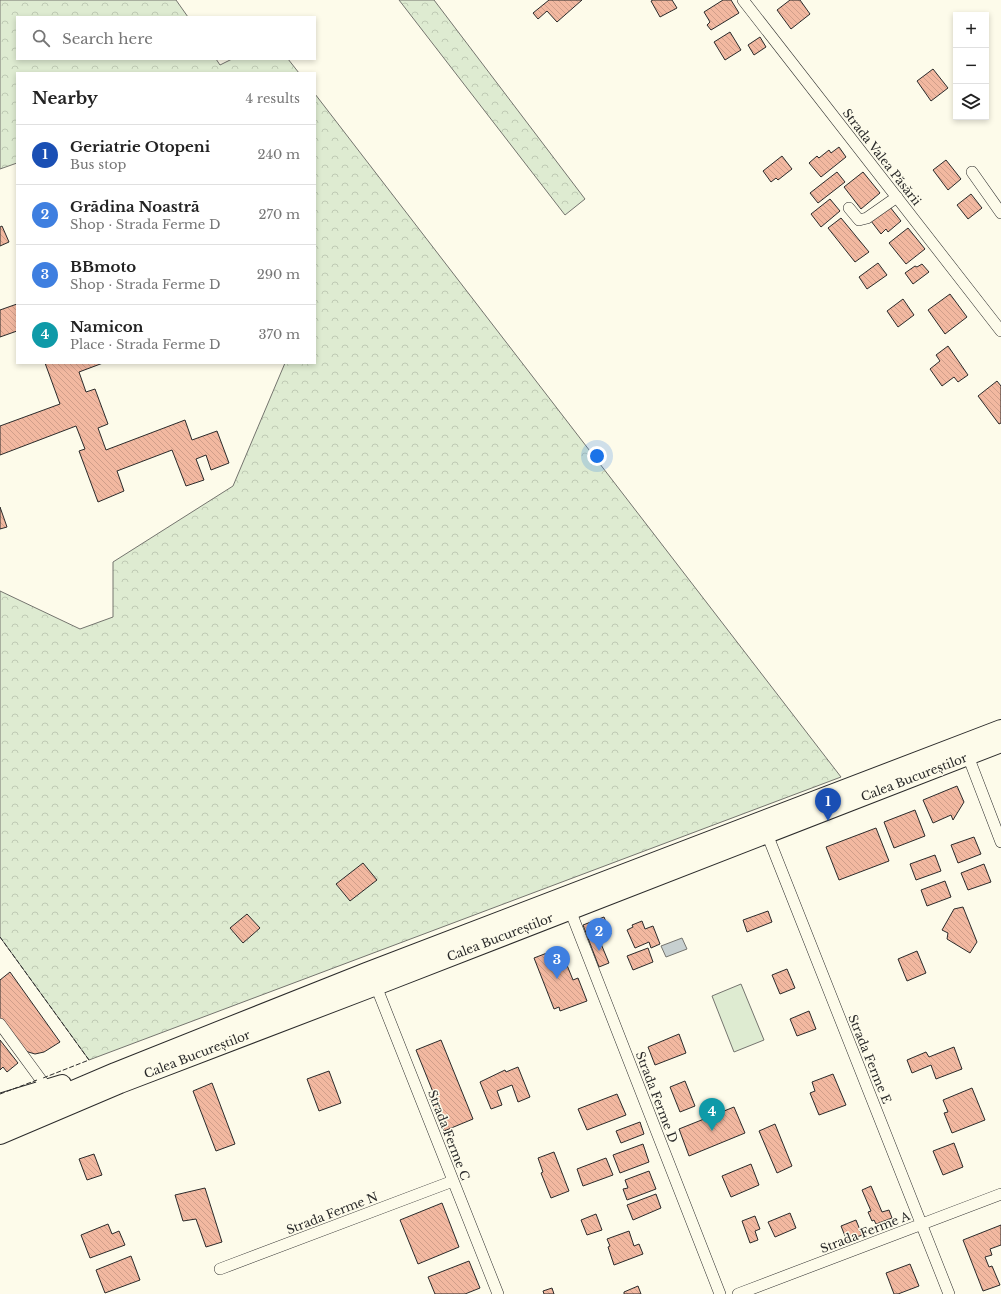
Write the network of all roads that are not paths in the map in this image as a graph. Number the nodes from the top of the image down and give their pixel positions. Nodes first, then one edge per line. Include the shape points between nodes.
1 (743, 0) edge
2 (972, 172) dead end
3 (897, 197) junction
4 (849, 208) dead end
5 (1001, 213) edge
6 (1001, 331) edge
7 (1001, 729) edge
8 (1001, 743) edge
9 (968, 756) junction
10 (766, 834) junction
11 (1001, 842) edge
12 (570, 910) junction
13 (376, 986) junction
14 (0, 1024) edge
15 (117, 1078) junction
16 (47, 1088) junction
17 (0, 1103) edge
18 (0, 1121) edge
19 (0, 1135) edge
20 (0, 1148) edge
21 (453, 1181) junction
22 (1001, 1194) edge
23 (922, 1224) junction
24 (220, 1269) dead end
25 (498, 1294) edge
26 (720, 1294) edge
27 (738, 1294) edge
28 (950, 1294) edge

1 - 3 street, Strada Valea Păsării
2 - 5 street
3 - 4 street via 859,220
3 - 6 street, Strada Valea Păsării
7 - 15 highway, Calea Bucureștilor via 366,972
8 - 9 highway, Calea Bucureștilor
9 - 10 highway, Calea Bucureștilor
9 - 11 street
10 - 12 highway, Calea Bucureștilor
10 - 23 street, Strada Ferme E
12 - 13 highway, Calea Bucureștilor
12 - 26 street, Strada Ferme D
13 - 15 highway, Calea Bucureștilor
13 - 21 street, Strada Ferme C
14 - 16 street
15 - 16 highway
15 - 18 highway, Calea Bucureștilor
15 - 19 highway, Calea Bucureștilor
15 - 20 highway via 81,1107
16 - 17 highway
21 - 24 street, Strada Ferme N
21 - 25 street, Strada Ferme C
22 - 23 street, Strada Ferme A
23 - 27 street, Strada Ferme A
23 - 28 street, Strada Ferme E

